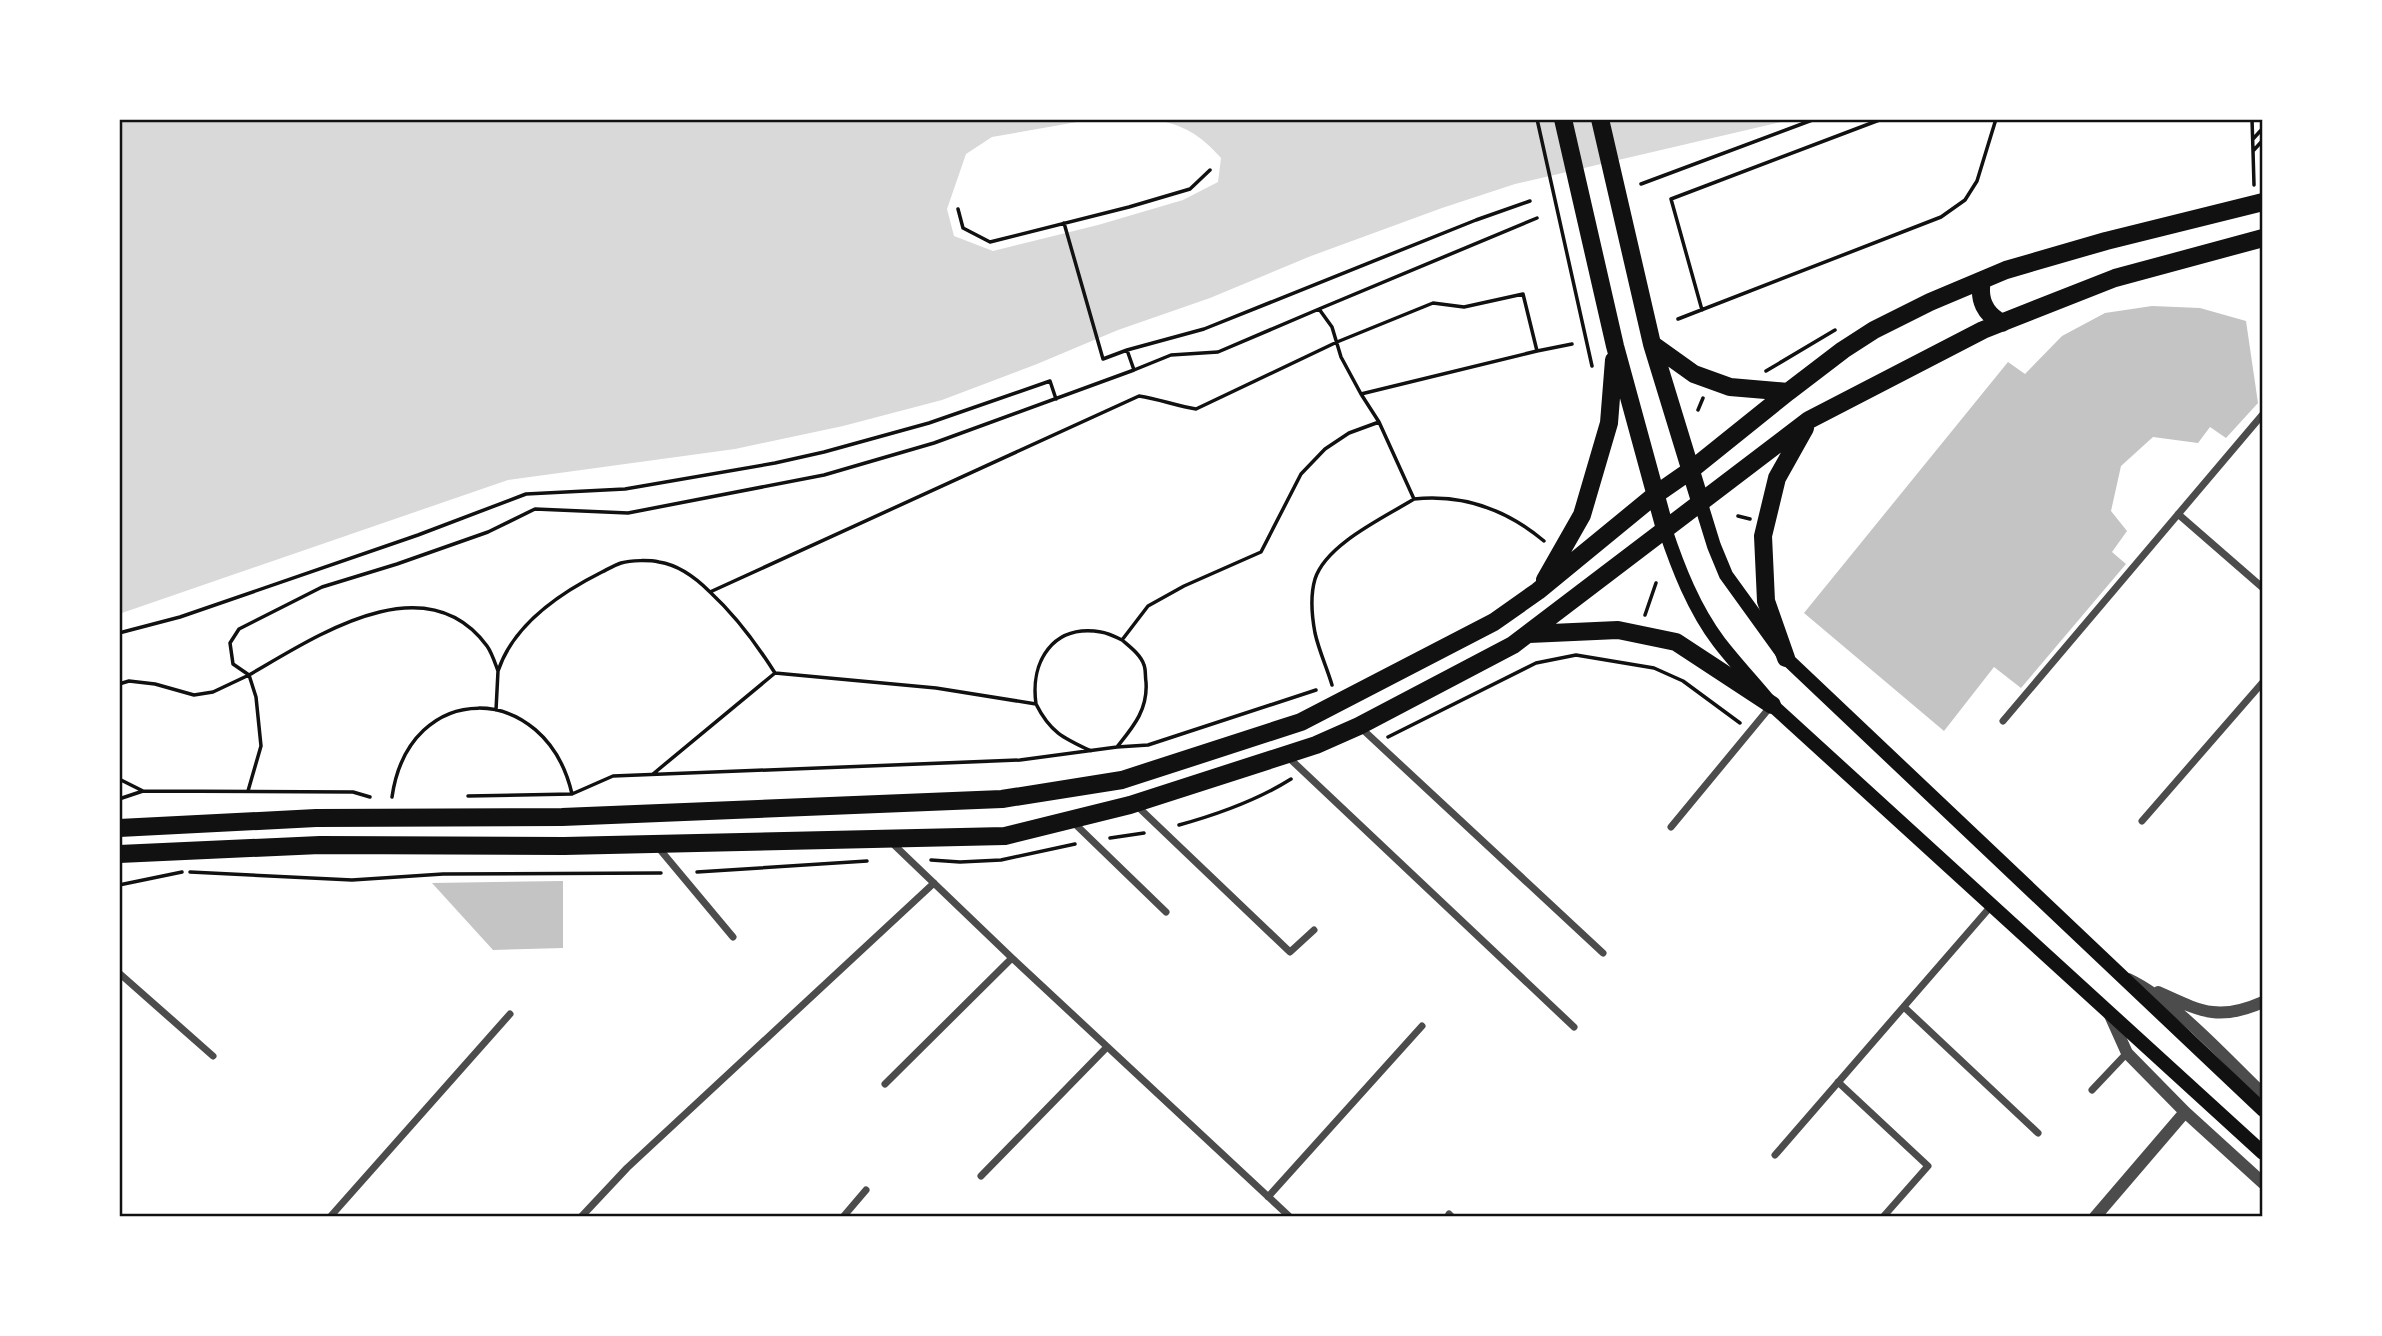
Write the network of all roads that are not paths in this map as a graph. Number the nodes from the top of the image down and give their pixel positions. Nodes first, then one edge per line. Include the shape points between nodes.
1 (1563, 119) edge
2 (1600, 119) edge
3 (2259, 194) edge
4 (2263, 238) edge
5 (1982, 281) junction
6 (2003, 323) junction
7 (1653, 344) junction
8 (1615, 346) junction
9 (1788, 392) junction
10 (2263, 414) edge
11 (1809, 420) junction
12 (1691, 470) junction
13 (1655, 495) junction
14 (1701, 504) junction
15 (2178, 514) junction
16 (1665, 528) junction
17 (2263, 588) edge
18 (1538, 591) junction
19 (1528, 634) junction
20 (1786, 658) junction
21 (2263, 682) edge
22 (1772, 705) junction
23 (2003, 721) dead end
24 (1359, 726) junction
25 (1285, 755) junction
26 (1134, 803) junction
27 (1070, 820) junction
28 (2142, 821) dead end
29 (1671, 827) dead end
30 (119, 828) edge
31 (888, 838) junction
32 (655, 844) junction
33 (119, 854) edge
34 (934, 883) junction
35 (1992, 905) junction
36 (1166, 912) dead end
37 (1314, 930) dead end
38 (733, 937) dead end
39 (1603, 953) dead end
40 (1012, 958) junction
41 (119, 973) edge
42 (2121, 975) junction
43 (2144, 986) junction
44 (2263, 1002) edge
45 (1903, 1007) junction
46 (2107, 1010) junction
47 (510, 1014) dead end
48 (1422, 1026) dead end
49 (1574, 1027) dead end
50 (1107, 1047) junction
51 (2127, 1053) junction
52 (213, 1056) dead end
53 (1838, 1083) junction
54 (885, 1084) dead end
55 (2092, 1090) dead end
56 (2263, 1094) edge
57 (2263, 1110) edge
58 (2185, 1112) junction
59 (2038, 1133) dead end
60 (2263, 1153) edge
61 (1774, 1155) dead end
62 (981, 1176) dead end
63 (2263, 1182) edge
64 (866, 1190) dead end
65 (1268, 1197) junction
66 (330, 1217) edge
67 (581, 1217) edge
68 (843, 1217) edge
69 (1290, 1217) edge
70 (1883, 1217) edge
71 (2095, 1217) edge

1 - 8 main road
2 - 7 main road
3 - 5 main road
4 - 6 main road via 2115,278
5 - 6 main road via 1983,306
5 - 9 main road via 1874,330
6 - 11 main road
7 - 9 main road via 1694,374 1730,387
7 - 12 main road
8 - 13 main road
8 - 18 main road via 1609,423 1582,515
9 - 12 main road
10 - 15 street
11 - 14 main road
11 - 20 main road via 1777,478 1763,536 1766,601
12 - 13 main road
12 - 14 main road
13 - 16 main road
13 - 18 main road
14 - 16 main road
14 - 20 main road via 1727,575
15 - 17 street
15 - 23 street
16 - 19 main road
16 - 22 main road via 1688,589 1709,626
18 - 30 main road via 1494,622 1301,722 1122,780 1002,799 562,817 316,818
19 - 22 main road via 1618,630 1675,642
19 - 24 main road
20 - 42 main road
21 - 28 street
22 - 29 street
22 - 35 main road
24 - 25 main road
24 - 39 street
25 - 26 main road
25 - 49 street
26 - 27 main road
26 - 37 street via 1290,951
27 - 31 main road via 1006,836
27 - 36 street
31 - 32 main road
31 - 34 street
32 - 33 main road via 320,845
32 - 38 street
34 - 40 street
34 - 67 street via 627,1168
35 - 45 street
35 - 46 main road
40 - 50 street
40 - 54 street
41 - 52 street
42 - 43 street
42 - 57 main road
43 - 44 street via 2200,1011 2227,1014
43 - 56 street
45 - 53 street
45 - 59 street
46 - 51 street
46 - 60 main road
47 - 66 street
48 - 65 street
50 - 62 street
50 - 65 street
51 - 55 street
51 - 58 street
53 - 61 street
53 - 70 street via 1928,1166
58 - 63 street
58 - 71 street
64 - 68 street
65 - 69 street

